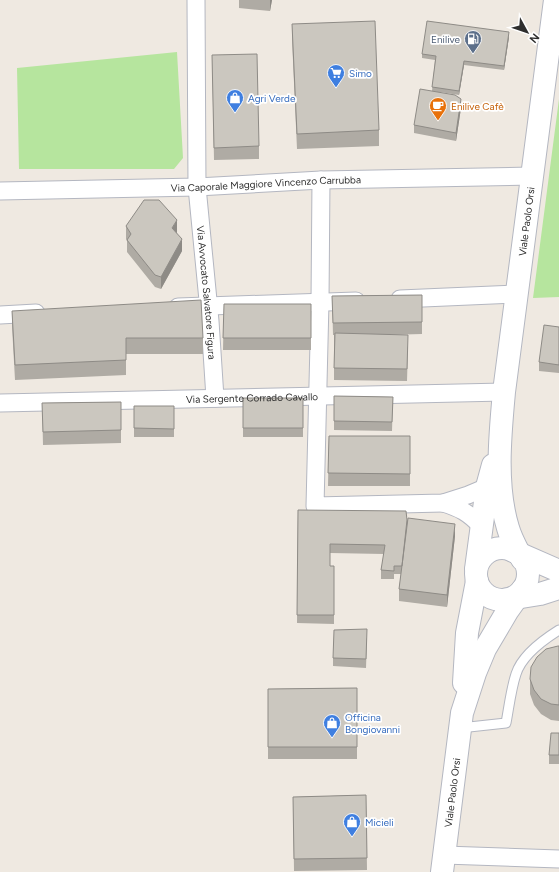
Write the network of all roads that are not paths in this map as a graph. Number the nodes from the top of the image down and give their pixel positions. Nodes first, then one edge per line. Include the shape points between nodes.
1 (196, 0) edge
2 (555, 0) edge
3 (532, 176) junction
4 (321, 180) junction
5 (197, 186) junction
6 (0, 191) edge
7 (518, 294) junction
8 (320, 302) junction
9 (208, 306) junction
10 (162, 308) edge
11 (54, 313) edge
12 (0, 315) edge
13 (504, 392) junction
14 (317, 397) junction
15 (215, 398) junction
16 (0, 403) edge
17 (499, 442) junction
18 (487, 487) junction
19 (443, 503) junction
20 (481, 526) junction
21 (518, 554) junction
22 (559, 570) edge
23 (477, 576) junction
24 (528, 594) edge
25 (559, 630) edge
26 (461, 720) junction
27 (559, 859) edge
28 (442, 864) edge

1 - 5 street, Via Avvocato Salvatore Figura
2 - 3 main road, Viale Paolo Orsi
3 - 4 street, Via Caporale Maggiore Vincenzo Carrubba
3 - 7 main road, Viale Paolo Orsi
4 - 5 street, Via Caporale Maggiore Vincenzo Carrubba
4 - 8 street
5 - 6 street, Via Caporale Maggiore Vincenzo Carrubba
5 - 9 street, Via Avvocato Salvatore Figura
7 - 8 street
7 - 13 main road, Viale Paolo Orsi
8 - 9 street
8 - 14 street
9 - 10 street
9 - 15 street, Via Avvocato Salvatore Figura
11 - 12 street
13 - 14 street, Via Sergente Corrado Cavallo
13 - 17 main road, Viale Paolo Orsi
14 - 15 street, Via Sergente Corrado Cavallo
14 - 19 street via 315,506
15 - 16 street, Via Sergente Corrado Cavallo
17 - 18 main road
17 - 21 main road via 503,508
18 - 19 street
18 - 20 main road
19 - 20 street via 470,514
20 - 23 main road
21 - 22 main road
21 - 23 main road via 504,548 489,552 478,563
21 - 24 main road via 526,566
23 - 24 main road via 481,589 494,599
23 - 26 main road via 467,633
24 - 26 main road via 497,629 485,649 474,673
25 - 26 lane via 544,639 525,658 517,673 506,723
26 - 28 main road, Viale Paolo Orsi
27 - 28 street

